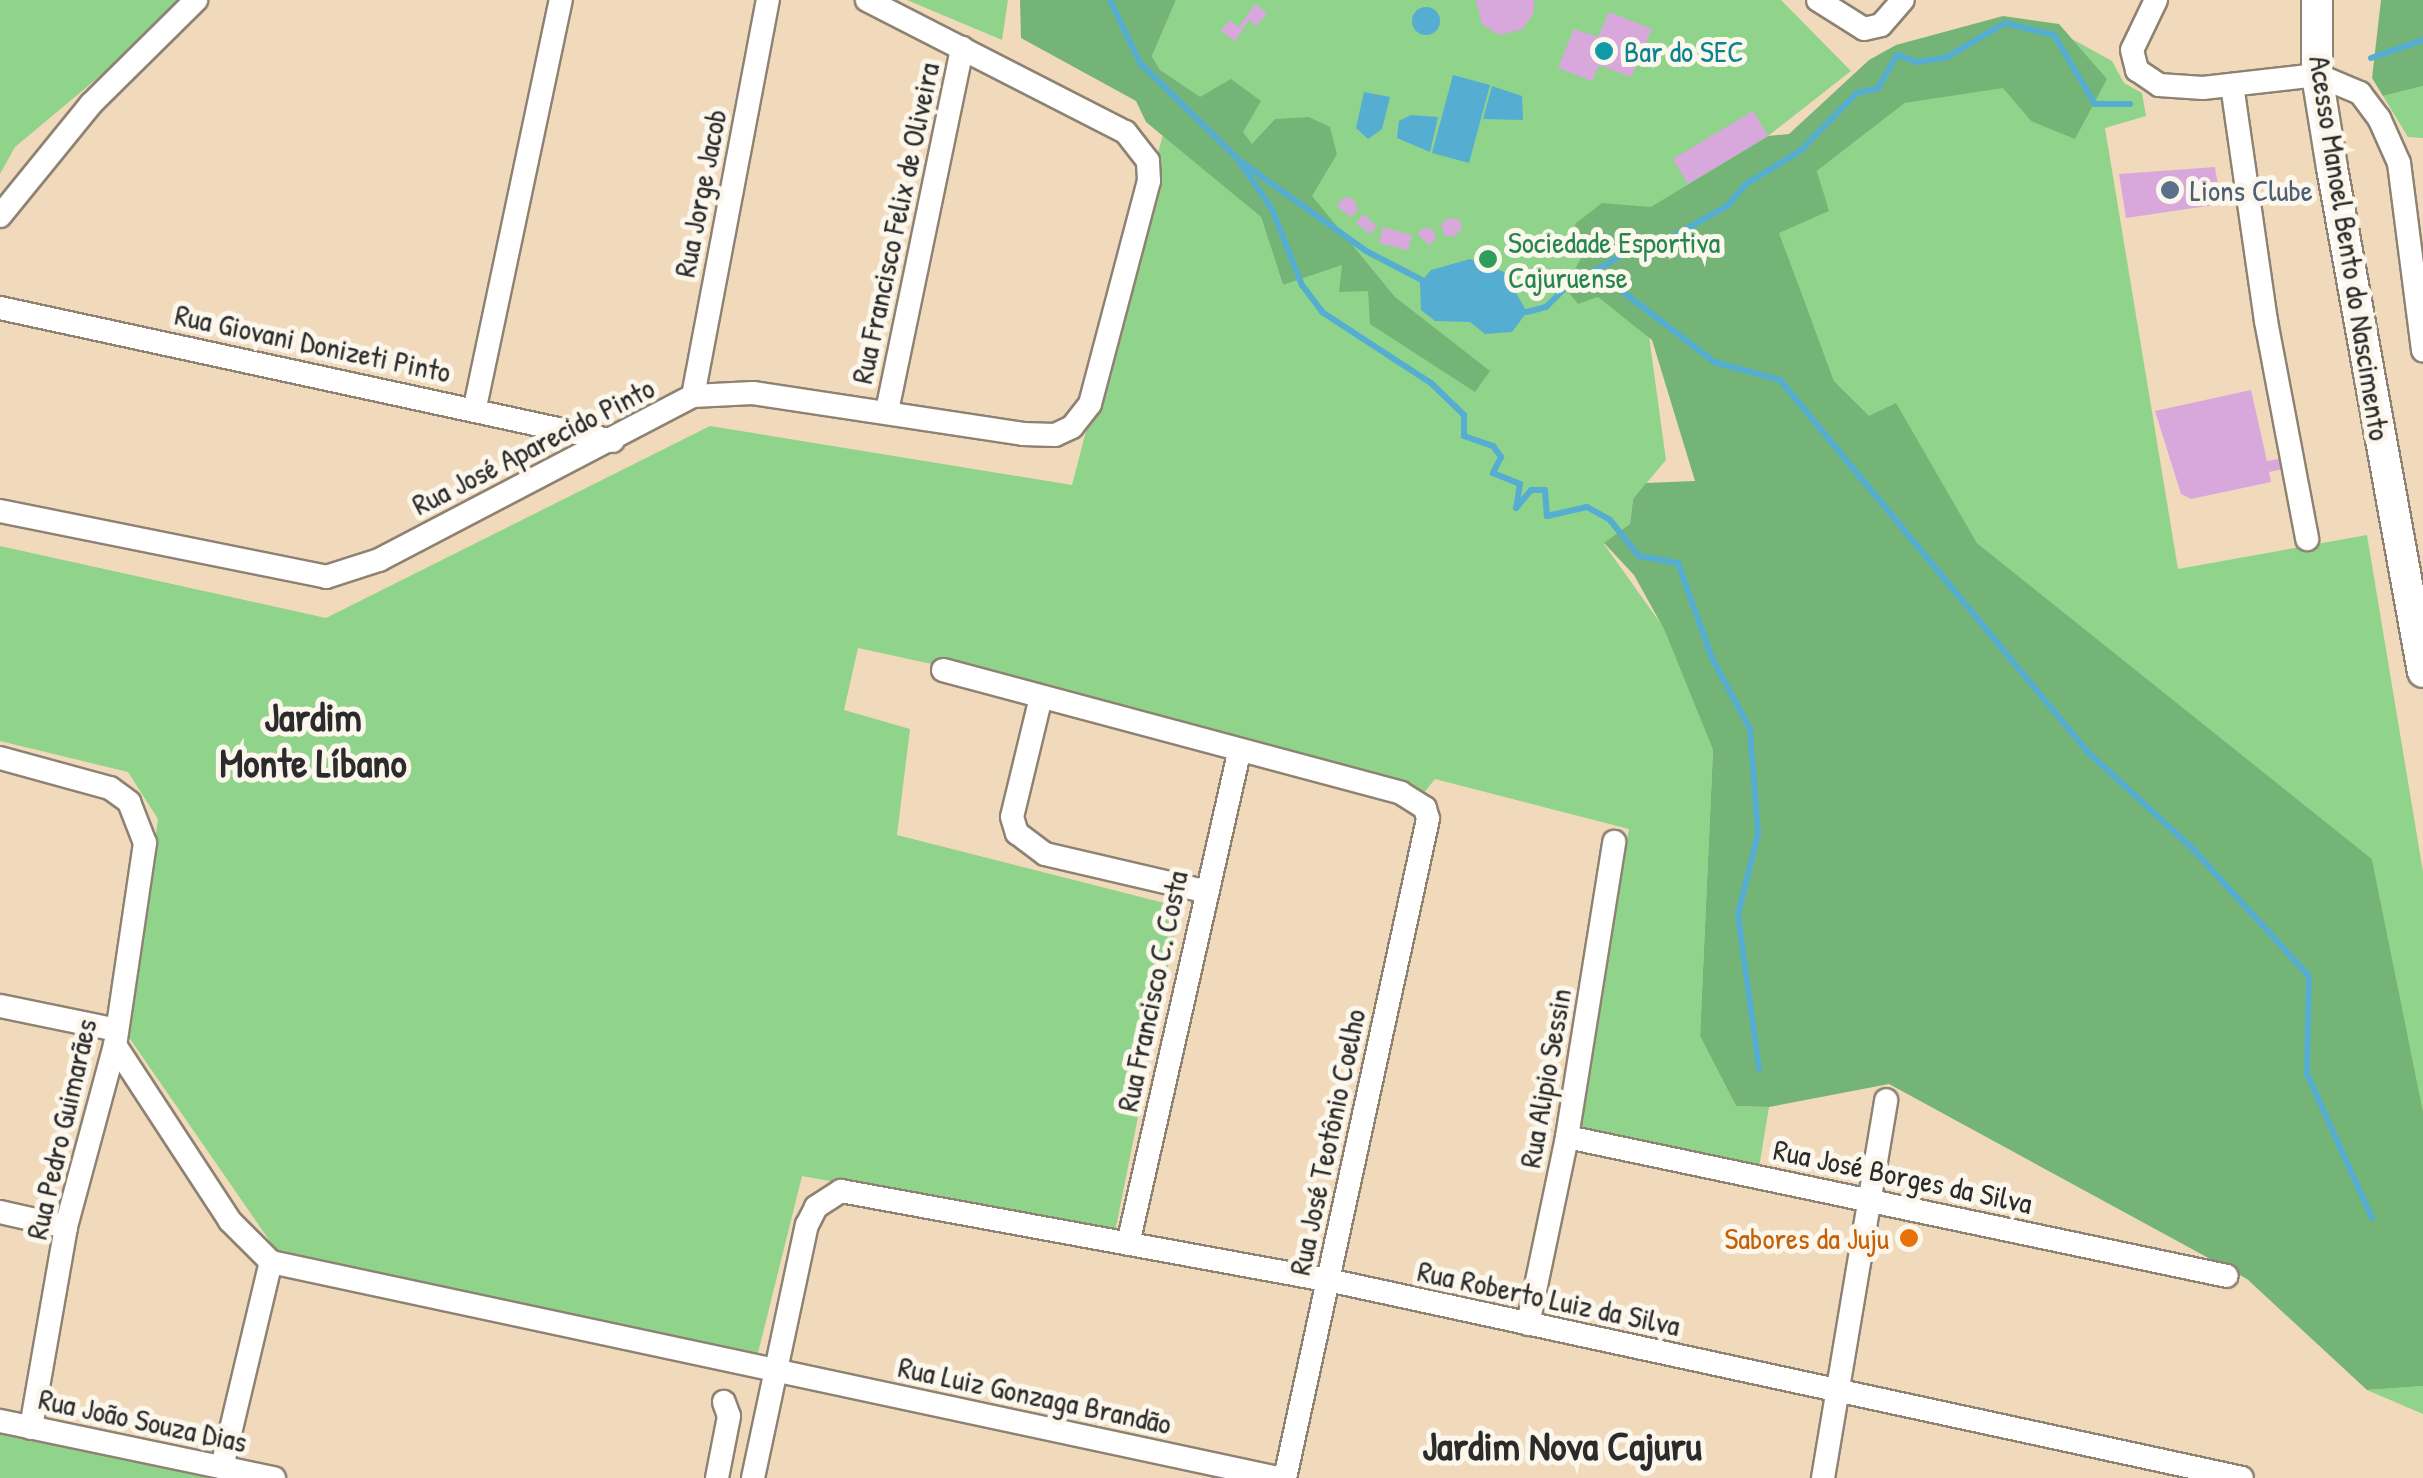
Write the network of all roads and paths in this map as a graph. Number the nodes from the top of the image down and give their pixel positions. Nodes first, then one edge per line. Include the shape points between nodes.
1 (196, 0) edge
2 (561, 0) edge
3 (768, 0) edge
4 (867, 0) edge
5 (1818, 0) edge
6 (1904, 0) edge
7 (2156, 0) edge
8 (2317, 0) edge
9 (962, 48) junction
10 (2317, 75) junction
11 (2232, 85) junction
12 (2423, 160) edge
13 (2399, 163) junction
14 (0, 216) edge
15 (0, 308) edge
16 (2423, 350) edge
17 (693, 396) junction
18 (476, 407) junction
19 (887, 411) junction
20 (614, 442) junction
21 (0, 511) edge
22 (2308, 539) dead end
23 (943, 670) dead end
24 (2423, 672) edge
25 (1041, 697) junction
26 (1239, 753) junction
27 (0, 758) edge
28 (1614, 842) dead end
29 (1204, 892) junction
30 (0, 1006) edge
31 (116, 1037) junction
32 (1886, 1100) dead end
33 (1567, 1137) junction
34 (1872, 1199) junction
35 (0, 1212) edge
36 (66, 1227) junction
37 (1128, 1244) junction
38 (271, 1262) junction
39 (2227, 1276) dead end
40 (1328, 1280) junction
41 (1528, 1324) junction
42 (779, 1371) junction
43 (1837, 1393) junction
44 (724, 1402) dead end
45 (0, 1421) edge
46 (31, 1428) junction
47 (222, 1467) junction
48 (274, 1478) edge
49 (717, 1478) edge
50 (753, 1478) edge
51 (1282, 1478) edge
52 (1823, 1478) edge
53 (2242, 1478) edge

1 - 14 street via 91,104
2 - 18 street
3 - 17 street, Rua Jorge Jacob
4 - 9 street
5 - 6 street via 1849,25 1881,25
7 - 11 street via 2136,34 2137,70 2159,85
8 - 10 main road, Acesso Manoel Bento do Nascimento
9 - 19 street, Rua Francisco Felix de Oliveira
9 - 19 street, Rua José Aparecido Pinto via 1125,132 1148,160 1149,181 1090,404 1072,427 1055,434
10 - 11 street
10 - 13 street via 2360,94
10 - 24 main road, Acesso Manoel Bento do Nascimento
11 - 22 street via 2266,321
12 - 13 street
13 - 16 street
15 - 18 street, Rua Giovani Donizeti Pinto
17 - 19 street, Rua José Aparecido Pinto via 753,393
17 - 20 street, Rua José Aparecido Pinto
18 - 20 street, Rua Giovani Donizeti Pinto
20 - 21 street, Rua José Aparecido Pinto via 378,560 326,578
23 - 25 street
25 - 26 street
25 - 29 street via 1012,818 1028,846
26 - 29 street, Rua Francisco C. Costa
26 - 40 street, Rua José Teotônio Coelho via 1401,793 1424,808 1428,819
27 - 31 street, Rua Pedro Guimarães via 110,788 129,802 145,843
28 - 33 street, Rua Alipio Sessin
29 - 37 street, Rua Francisco C. Costa
30 - 31 street
31 - 36 street, Rua Pedro Guimarães
31 - 38 street via 230,1221
32 - 34 street
33 - 34 street, Rua José Borges da Silva
33 - 41 street, Rua Alipio Sessin
34 - 39 street, Rua José Borges da Silva
34 - 43 street
35 - 36 street
36 - 46 street, Rua Pedro Guimarães
37 - 40 street, Rua Roberto Luiz da Silva
37 - 42 street, Rua Roberto Luiz da Silva via 841,1192 816,1207 807,1225
38 - 42 street, Rua Luiz Gonzaga Brandão
38 - 47 street
40 - 41 street, Rua Roberto Luiz da Silva
40 - 51 street, Rua José Teotônio Coelho
41 - 43 street, Rua Roberto Luiz da Silva
42 - 50 street
42 - 51 street, Rua Luiz Gonzaga Brandão
43 - 52 street
43 - 53 street, Rua Roberto Luiz da Silva
44 - 49 street via 729,1416
45 - 46 street, Rua João Souza Dias
46 - 47 street, Rua João Souza Dias
47 - 48 street, Rua João Souza Dias

